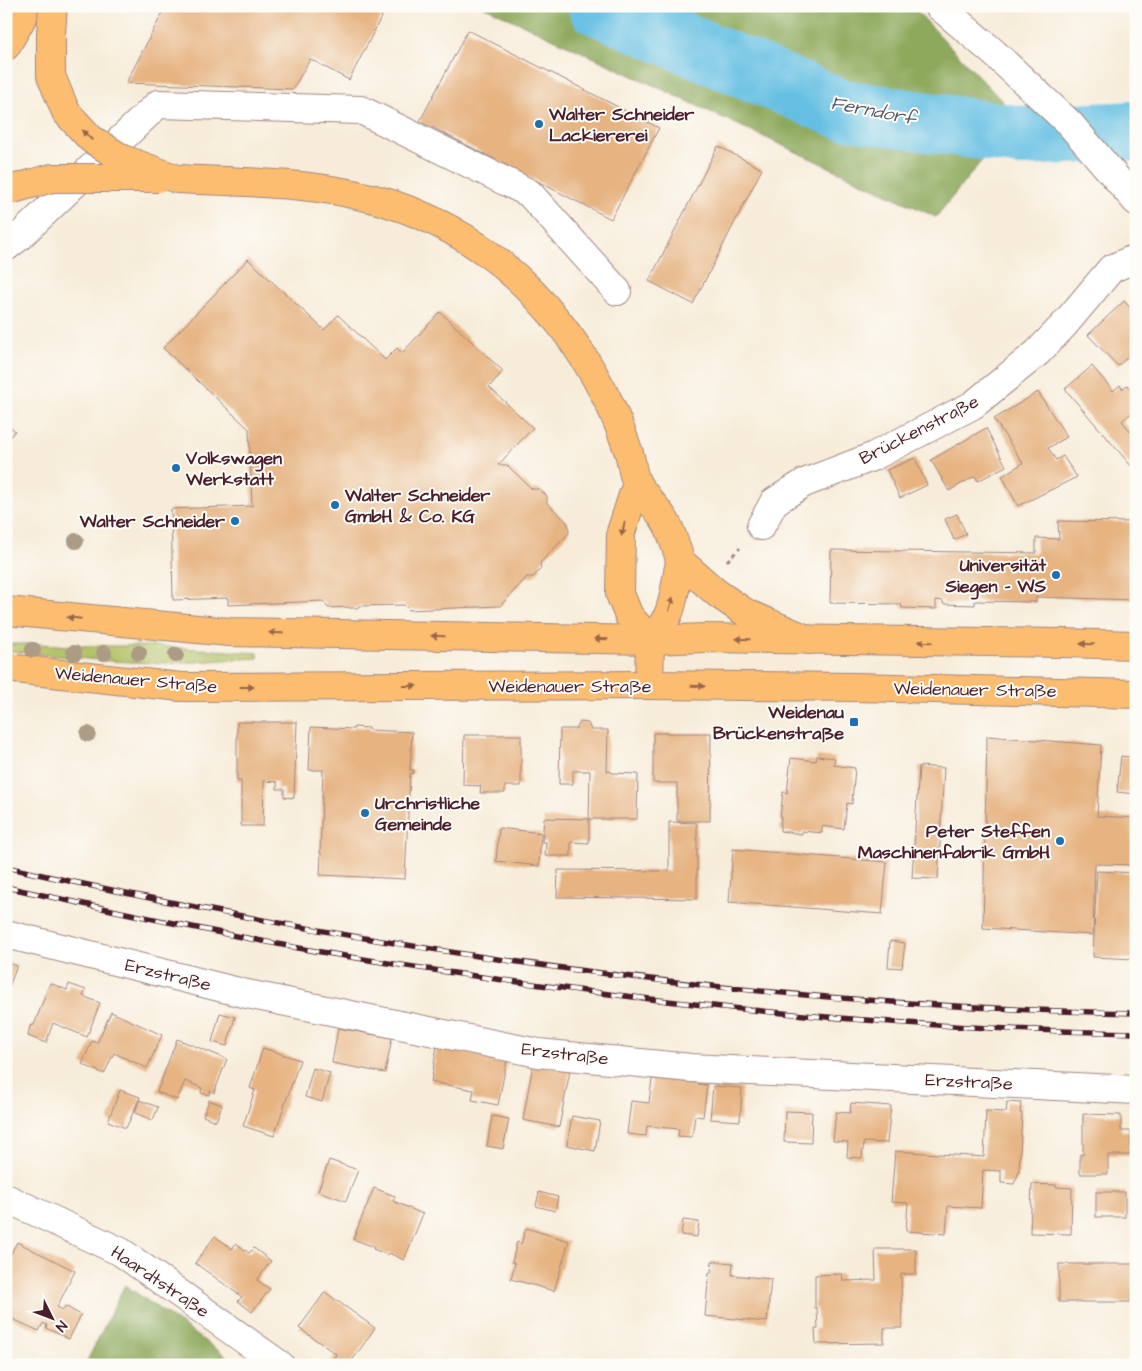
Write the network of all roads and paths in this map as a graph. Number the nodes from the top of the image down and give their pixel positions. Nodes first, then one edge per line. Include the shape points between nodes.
1 (30, 6) edge
2 (54, 6) edge
3 (940, 6) edge
4 (6, 46) edge
5 (177, 179) junction
6 (6, 190) edge
7 (1136, 201) edge
8 (6, 247) edge
9 (1136, 258) edge
10 (617, 291) dead end
11 (637, 484) junction
12 (761, 526) joint
13 (680, 561) junction
14 (706, 582) junction
15 (6, 611) edge
16 (650, 640) junction
17 (810, 640) junction
18 (1136, 645) edge
19 (6, 668) edge
20 (650, 685) junction
21 (1136, 694) edge
22 (6, 934) edge
23 (1136, 1090) edge
24 (6, 1198) edge
25 (280, 1365) edge

1 - 4 main road
5 -> 2 main road, bridge via 123,159 90,140 66,112 51,76
3 - 7 street via 1070,124
5 - 6 main road, bridge via 52,178
5 - 11 main road via 309,187 354,194 428,218 482,248 532,292 573,341 612,410
8 - 10 street via 158,104 361,110 529,193
9 - 12 street, Brückenstraße via 1111,269 1037,353 973,405 872,457 804,483 774,502
11 - 13 main road via 668,525
11 -> 16 main road via 620,532 620,594 629,616
12 - 14 path
13 - 14 main road
16 -> 13 main road via 668,616
14 - 17 main road via 746,613
16 -> 15 main road via 229,632
17 -> 16 main road
16 - 20 main road
18 -> 17 main road
19 -> 20 main road, Weidenauer Straße via 181,687
20 -> 21 main road, Weidenauer Straße
22 - 23 street, Erzstraße via 247,994 538,1053 691,1068
24 - 25 street, Haardtstraße via 121,1252

